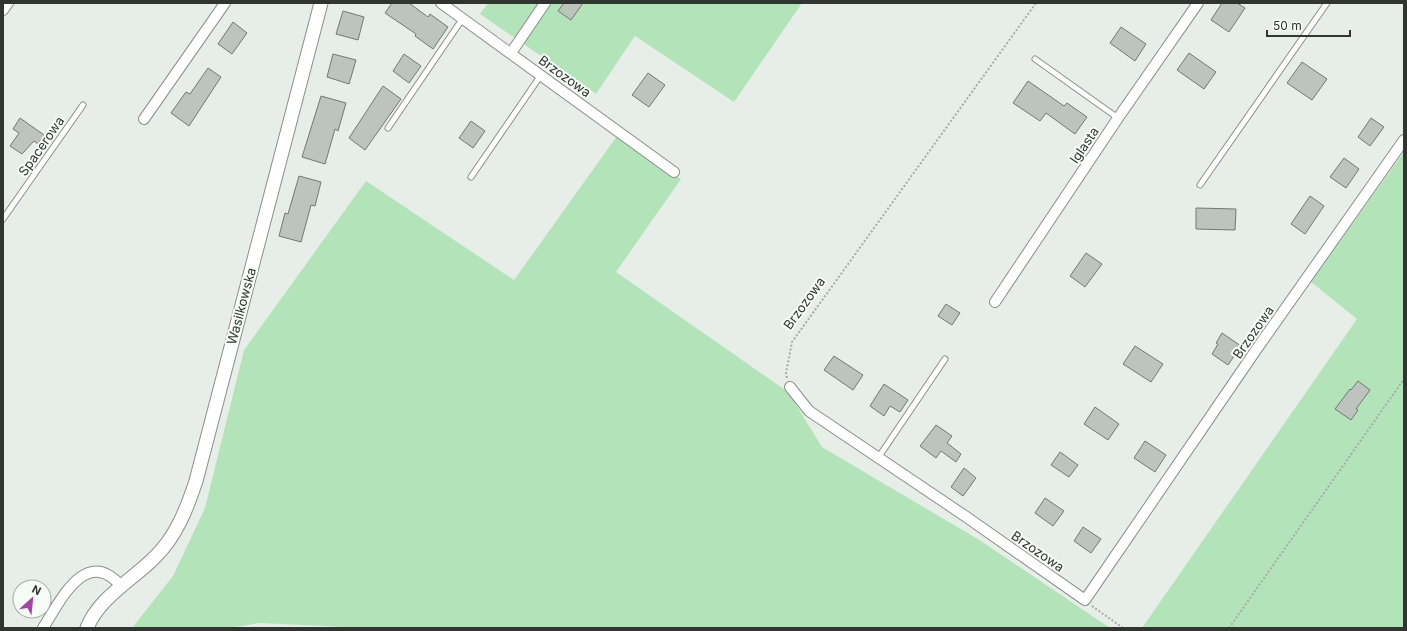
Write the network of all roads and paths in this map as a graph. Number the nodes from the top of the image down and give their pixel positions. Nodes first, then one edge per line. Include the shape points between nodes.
1 (8, 3) edge
2 (226, 3) edge
3 (321, 3) edge
4 (441, 3) edge
5 (545, 3) edge
6 (1036, 3) edge
7 (1198, 3) edge
8 (1326, 3) edge
9 (3, 10) edge
10 (463, 18) junction
11 (511, 53) junction
12 (1035, 58) dead end
13 (541, 75) junction
14 (83, 105) dead end
15 (1118, 118) junction
16 (144, 119) dead end
17 (388, 128) dead end
18 (1404, 140) edge
19 (674, 172) dead end
20 (472, 177) dead end
21 (1200, 185) dead end
22 (3, 219) edge
23 (994, 302) dead end
24 (945, 359) dead end
25 (1404, 379) edge
26 (790, 387) joint
27 (878, 458) junction
28 (122, 587) junction
29 (1085, 600) junction
30 (43, 628) edge
31 (87, 628) edge
32 (97, 628) edge
33 (1123, 628) edge
34 (1229, 628) edge

1 - 9 street
2 - 16 street
3 - 28 street, Wasilkowska via 190,500 179,525 157,555
4 - 10 street, Brzozowa
5 - 11 street
6 - 26 path, Brzozowa via 792,342 786,373
7 - 15 street, Iglasta
8 - 21 lane
10 - 11 street, Brzozowa
10 - 17 lane
11 - 13 street, Brzozowa
12 - 15 lane
13 - 19 street, Brzozowa
13 - 20 lane
14 - 22 lane, Spacerowa
15 - 23 street, Iglasta
18 - 29 street, Brzozowa
24 - 27 lane
25 - 34 path
26 - 27 street, Brzozowa via 809,411
27 - 29 street, Brzozowa
28 - 30 street via 115,579 99,571 81,576
28 - 31 street, Wasilkowska via 97,610
28 - 32 street, Wasilkowska
29 - 33 path

